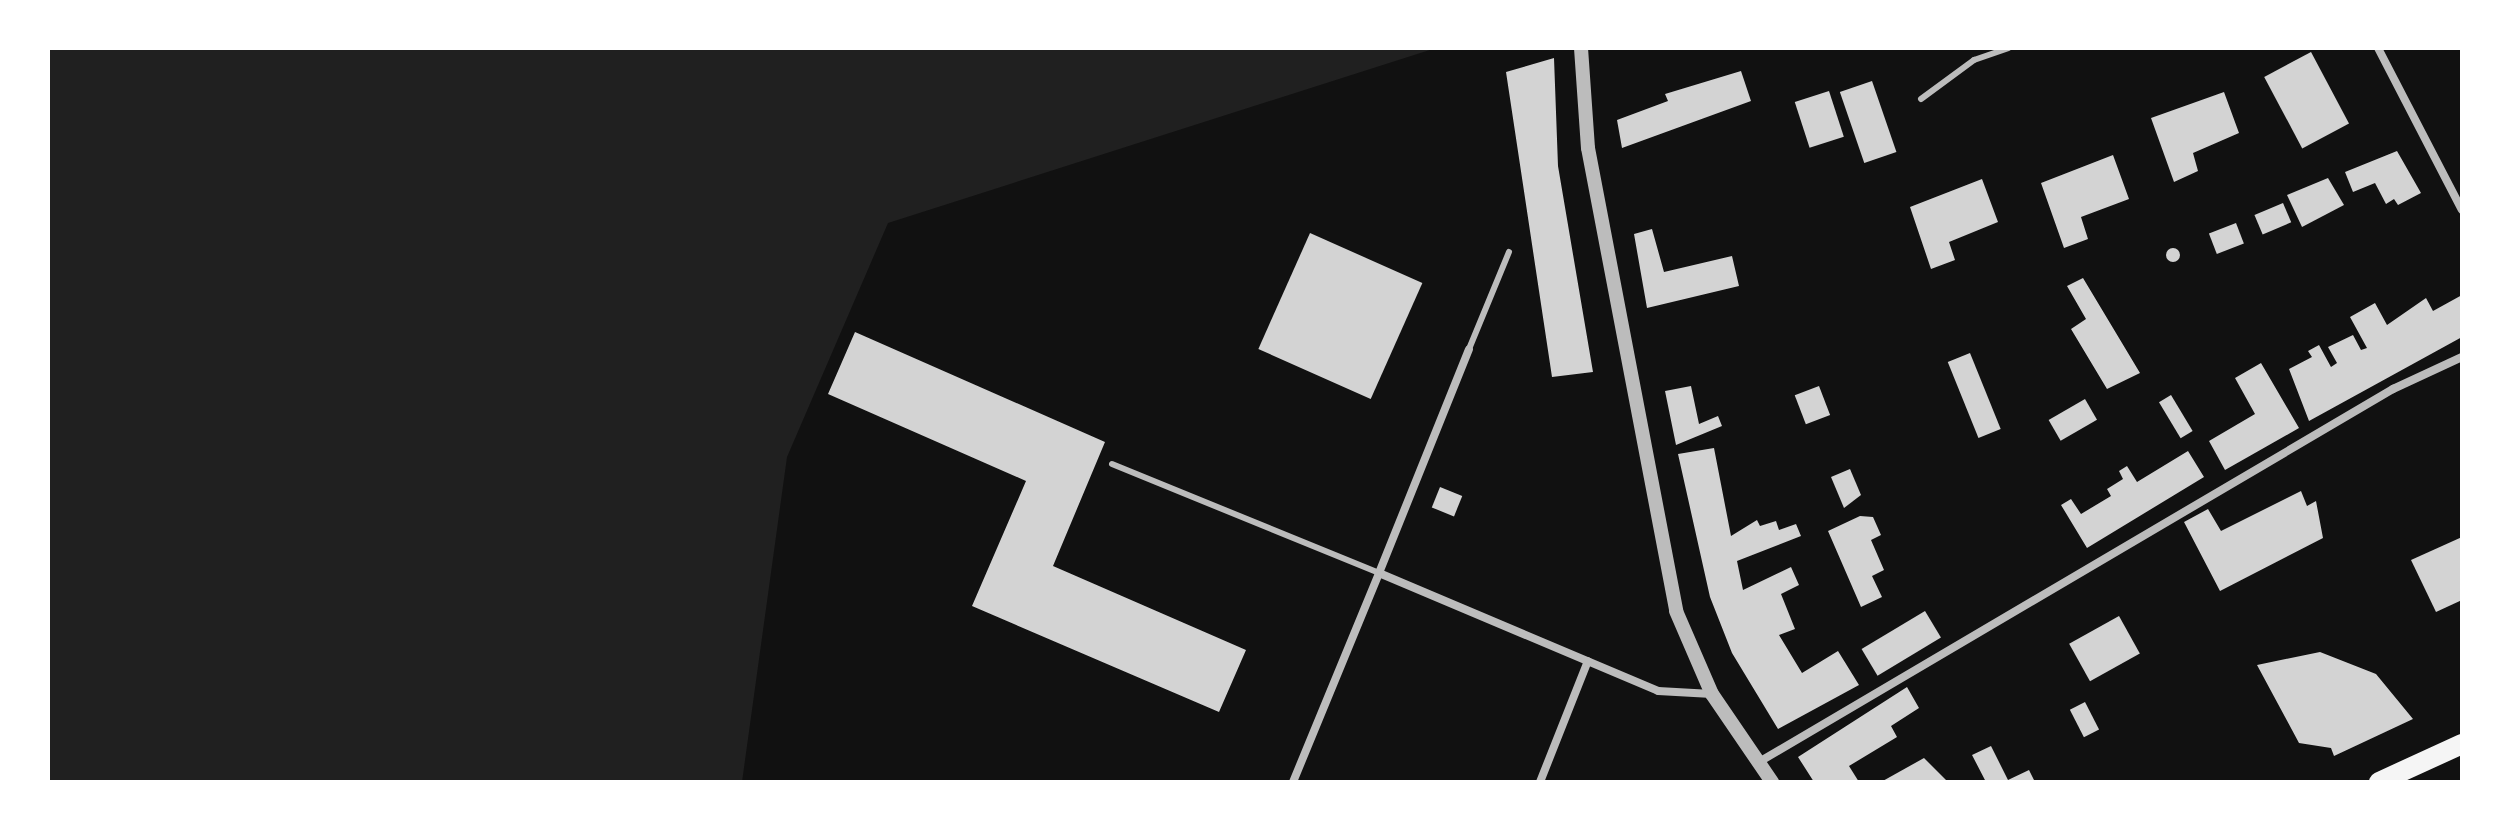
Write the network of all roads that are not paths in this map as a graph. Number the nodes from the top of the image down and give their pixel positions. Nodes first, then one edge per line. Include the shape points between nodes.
1 (1581, 48) edge
2 (2008, 48) edge
3 (2378, 48) edge
4 (1921, 99) dead end
5 (2462, 210) edge
6 (1509, 252) dead end
7 (1469, 349) joint
8 (2462, 357) edge
9 (1112, 464) dead end
10 (1379, 573) junction
11 (1588, 661) junction
12 (1712, 694) junction
13 (2462, 744) edge
14 (1759, 762) junction
15 (1293, 782) edge
16 (1540, 782) edge
17 (1772, 782) edge
18 (2379, 782) edge

1 - 12 street via 1588,148 1680,624
2 - 4 lane via 1974,60
3 - 5 street
6 - 7 lane
7 - 10 street
8 - 14 street via 2379,396
9 - 10 lane
10 - 11 street
10 - 15 street
11 - 12 street via 1658,691
11 - 16 street
12 - 14 street
13 - 18 main road
14 - 17 street

